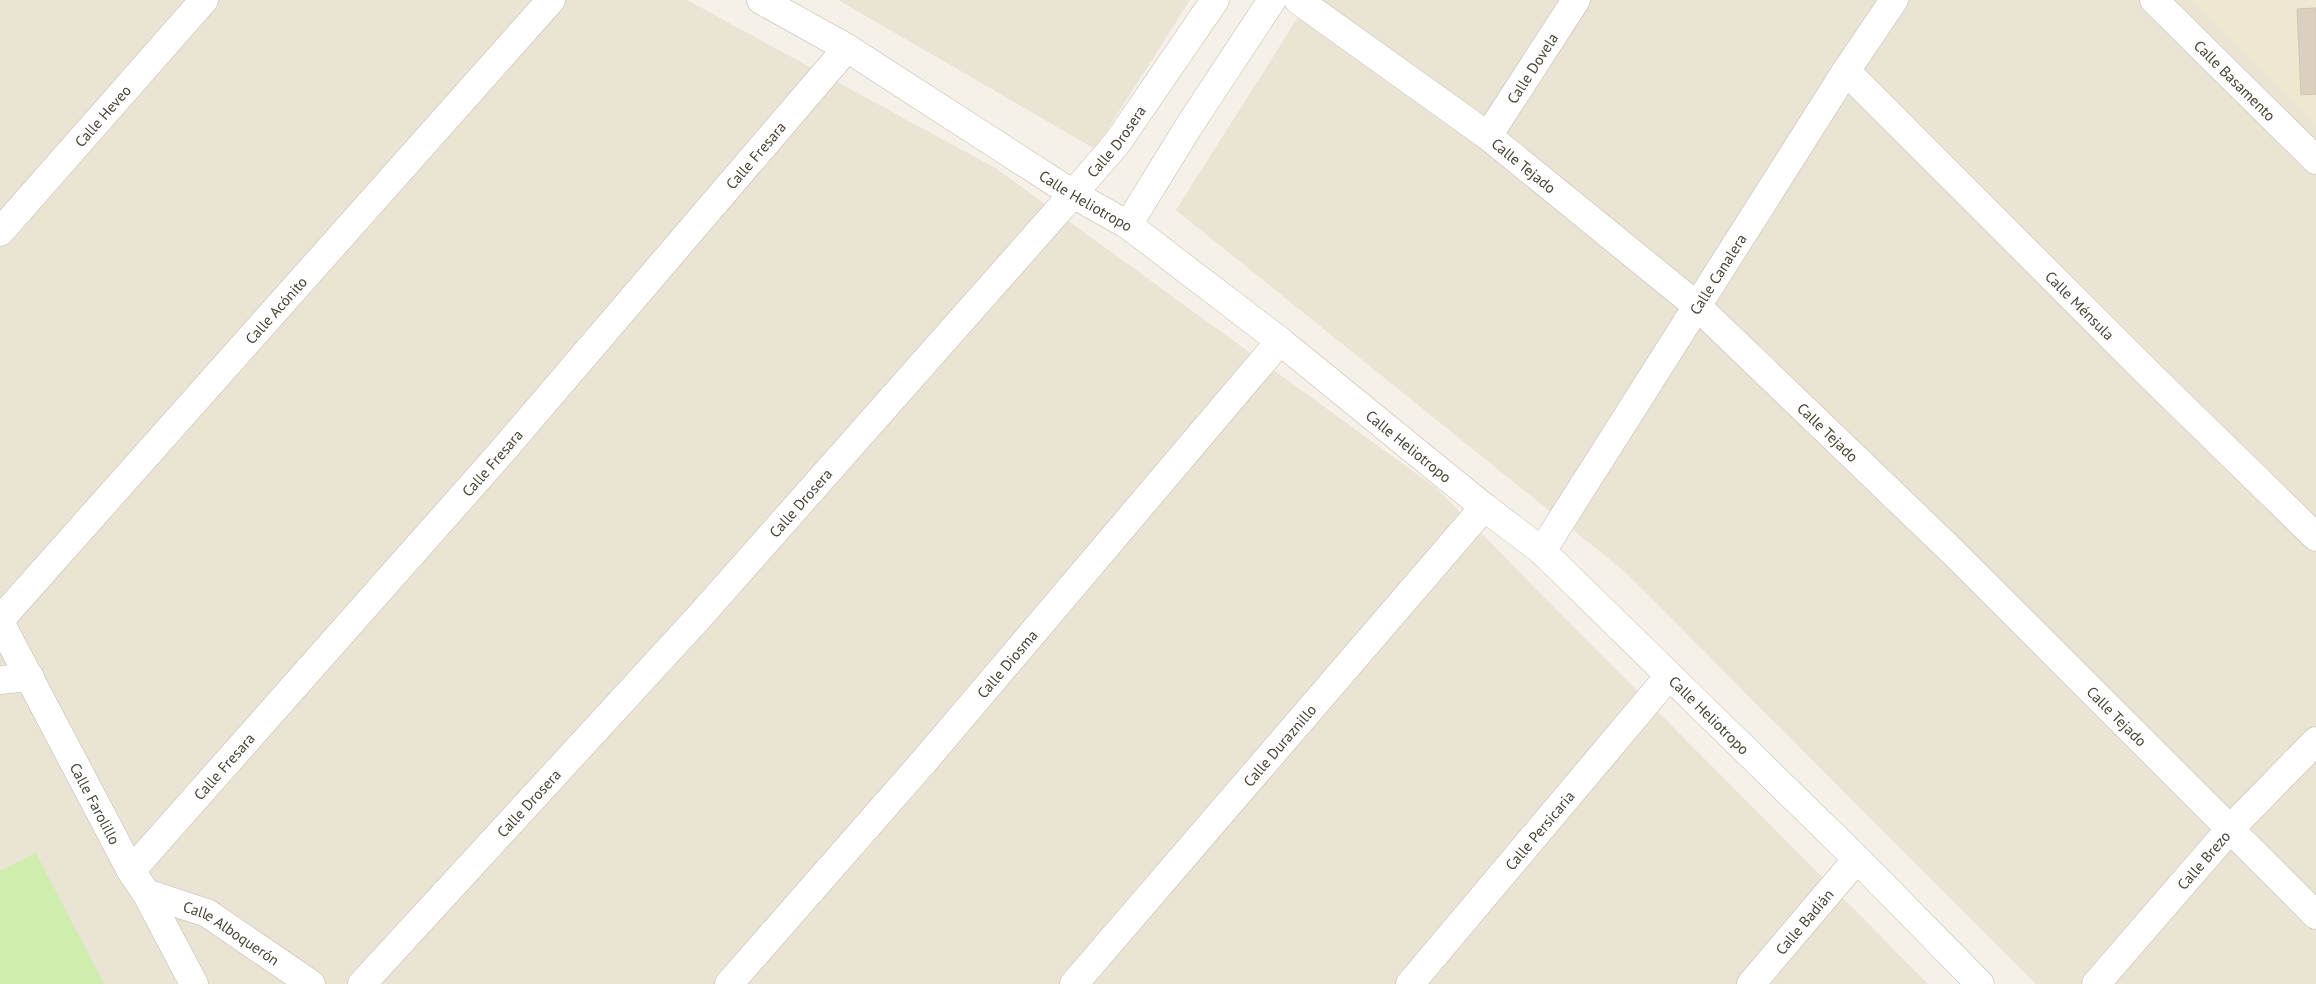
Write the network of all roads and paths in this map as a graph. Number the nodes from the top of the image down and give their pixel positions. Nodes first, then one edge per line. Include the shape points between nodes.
1 (204, 0) edge
2 (551, 0) edge
3 (761, 0) edge
4 (1215, 0) edge
5 (1272, 0) edge
6 (1298, 0) edge
7 (1576, 0) edge
8 (1894, 0) edge
9 (2154, 0) edge
10 (847, 48) junction
11 (1846, 71) junction
12 (1488, 136) junction
13 (2316, 160) edge
14 (1073, 194) junction
15 (1128, 225) junction
16 (0, 232) edge
17 (1697, 306) junction
18 (1280, 341) junction
19 (1484, 507) junction
20 (2316, 537) edge
21 (1542, 551) junction
22 (0, 621) edge
23 (1669, 676) junction
24 (30, 677) junction
25 (0, 680) edge
26 (2316, 741) edge
27 (2230, 828) junction
28 (1857, 859) junction
29 (131, 871) junction
30 (146, 893) junction
31 (2316, 915) edge
32 (194, 984) edge
33 (311, 984) edge
34 (362, 984) edge
35 (729, 984) edge
36 (1074, 984) edge
37 (1410, 984) edge
38 (1751, 984) edge
39 (1980, 984) edge
40 (2096, 984) edge

1 - 16 street, Calle Heveo
2 - 22 street, Calle Acónito
3 - 10 street, Calle Heliotropo
4 - 14 street, Calle Drosera via 1117,142
5 - 15 street
6 - 12 street, Calle Tejado
7 - 12 street, Calle Dovela
8 - 11 street, Calle Canalera
9 - 13 street, Calle Basamento
10 - 14 street, Calle Heliotropo
10 - 29 street, Calle Fresara via 493,462
11 - 17 street, Calle Canalera
11 - 20 street, Calle Ménsula
12 - 17 street, Calle Tejado
14 - 15 street, Calle Heliotropo
14 - 34 street, Calle Drosera via 700,616
15 - 18 street, Calle Heliotropo
17 - 21 street, Calle Canalera
17 - 27 street, Calle Tejado via 1955,554
18 - 19 street, Calle Heliotropo
18 - 35 street, Calle Diosma via 926,759
19 - 21 street, Calle Heliotropo
19 - 36 street, Calle Duraznillo
21 - 23 street, Calle Heliotropo
22 - 24 street, Calle Farolillo
23 - 28 street, Calle Heliotropo
23 - 37 street, Calle Persicaria
24 - 25 street
24 - 29 street, Calle Farolillo
26 - 27 street, Calle Brezo
27 - 31 street, Calle Tejado
27 - 40 street, Calle Brezo
28 - 38 street, Calle Badián
28 - 39 street, Calle Heliotropo
29 - 30 street, Calle Farolillo
30 - 32 street, Calle Farolillo
30 - 33 street, Calle Alboquerón via 207,912

